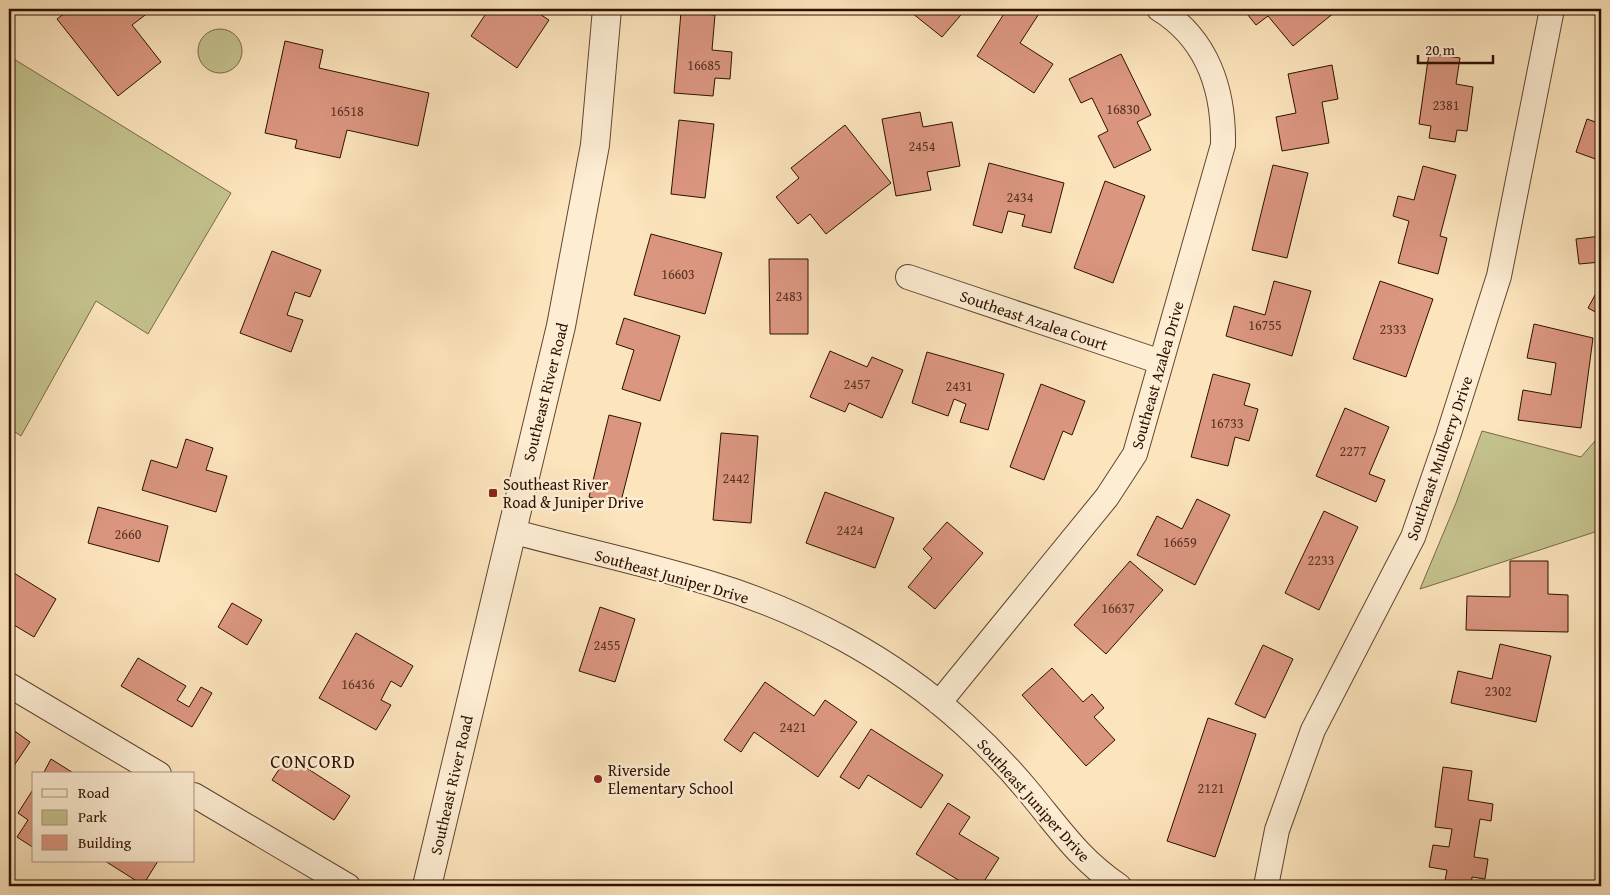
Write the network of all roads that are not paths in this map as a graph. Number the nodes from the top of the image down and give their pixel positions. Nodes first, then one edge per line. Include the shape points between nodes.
1 (607, 9) edge
2 (1159, 9) edge
3 (1552, 9) edge
4 (908, 277) dead end
5 (1161, 362) junction
6 (511, 531) junction
7 (9, 685) edge
8 (939, 703) junction
9 (156, 772) edge
10 (195, 796) edge
11 (348, 886) edge
12 (427, 886) edge
13 (1119, 886) edge
14 (1266, 886) edge

1 - 6 street, Southeast River Road via 595,145 582,223 561,326
2 - 5 street, Southeast Azalea Drive via 1190,35 1207,61 1219,90 1224,115 1223,145
3 - 14 street, Southeast Mulberry Drive via 1499,276 1448,436 1413,537 1313,730 1277,830
4 - 5 street, Southeast Azalea Court
5 - 8 street, Southeast Azalea Drive via 1134,454 1107,497
6 - 8 street, Southeast Juniper Drive via 710,583 772,606 858,647
6 - 12 street, Southeast River Road
7 - 9 street
8 - 13 street, Southeast Juniper Drive via 1010,770 1083,858
10 - 11 street

